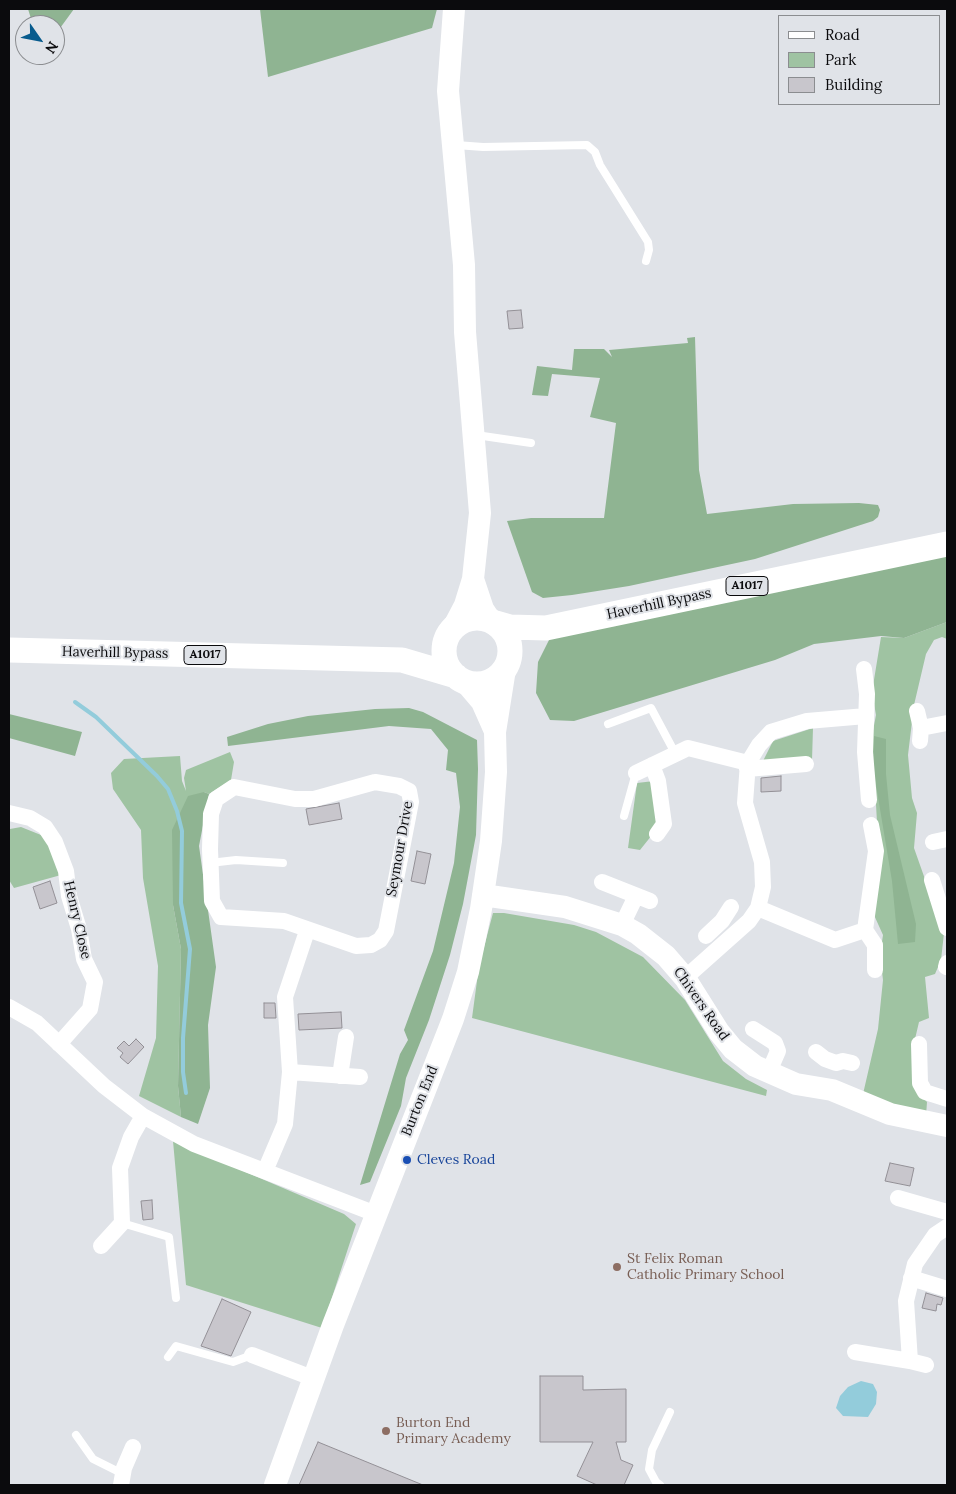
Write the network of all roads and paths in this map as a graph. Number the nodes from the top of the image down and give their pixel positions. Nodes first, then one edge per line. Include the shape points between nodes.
1 (454, 9) edge
2 (452, 144) junction
3 (646, 261) dead end
4 (474, 435) junction
5 (531, 443) dead end
6 (947, 544) edge
7 (473, 579) junction
8 (494, 622) junction
9 (546, 628) junction
10 (450, 633) junction
11 (9, 650) edge
12 (402, 660) junction
13 (506, 666) junction
14 (864, 669) dead end
15 (460, 679) junction
16 (917, 711) dead end
17 (866, 716) junction
18 (947, 723) edge
19 (608, 724) dead end
20 (495, 732) junction
21 (675, 753) junction
22 (806, 764) dead end
23 (652, 765) junction
24 (748, 766) junction
25 (636, 772) joint
26 (869, 800) dead end
27 (9, 813) edge
28 (624, 816) dead end
29 (871, 825) dead end
30 (657, 834) dead end
31 (210, 863) junction
32 (283, 863) dead end
33 (932, 880) dead end
34 (602, 882) dead end
35 (483, 895) junction
36 (730, 907) dead end
37 (758, 908) junction
38 (722, 921) junction
39 (622, 925) junction
40 (947, 928) edge
41 (307, 930) junction
42 (865, 930) junction
43 (734, 934) junction
44 (706, 936) dead end
45 (875, 970) dead end
46 (685, 978) junction
47 (9, 1007) edge
48 (753, 1029) dead end
49 (346, 1037) dead end
50 (60, 1044) junction
51 (919, 1044) dead end
52 (816, 1052) dead end
53 (290, 1072) junction
54 (768, 1074) junction
55 (340, 1076) junction
56 (360, 1077) dead end
57 (832, 1090) junction
58 (941, 1098) edge
59 (143, 1116) junction
60 (940, 1125) edge
61 (265, 1171) junction
62 (898, 1198) dead end
63 (947, 1212) edge
64 (376, 1214) junction
65 (122, 1223) junction
66 (947, 1227) edge
67 (101, 1246) dead end
68 (911, 1278) junction
69 (947, 1289) edge
70 (176, 1298) dead end
71 (855, 1352) dead end
72 (252, 1355) joint
73 (168, 1357) dead end
74 (315, 1379) junction
75 (670, 1412) dead end
76 (76, 1435) dead end
77 (133, 1447) dead end
78 (122, 1480) edge
79 (275, 1485) edge
80 (660, 1485) edge

1 - 2 street via 448,90
2 - 3 lane via 484,147 587,145 648,242
2 - 4 street via 464,265 465,332
4 - 5 lane
4 - 7 street via 480,513
6 - 9 main road, Haverhill Bypass / A1017
7 - 8 street via 483,609
7 - 10 street via 465,605
8 - 9 main road, Haverhill Bypass / A1017 via 510,627
8 - 10 main road via 471,618
8 - 13 main road via 509,641
9 - 13 main road, Haverhill Bypass / A1017
10 - 12 main road, Haverhill Bypass / A1017 via 428,651
10 - 15 main road via 445,658
11 - 12 main road, Haverhill Bypass / A1017
12 - 15 main road, Haverhill Bypass / A1017
13 - 15 main road via 497,678 487,683 476,684
13 - 20 street, Burton End
14 - 17 street via 868,694
15 - 20 street, Burton End via 482,702
16 - 18 street via 921,734
17 - 24 street via 807,720 771,732 758,746
17 - 26 street
19 - 21 lane via 651,708
20 - 35 street, Burton End via 492,841
21 - 23 street
21 - 24 street via 688,748
22 - 24 street
23 - 25 street
23 - 30 street via 658,781 664,824
24 - 37 street via 745,803 762,862 763,886
25 - 28 lane
27 - 50 street, Henry Close via 30,818 45,827 55,842 66,871 84,959 94,982 90,1009
29 - 42 street via 876,851
31 - 32 lane via 236,860
31 - 41 street, Seymour Drive via 212,902 221,917 284,921
31 - 41 street, Seymour Drive via 211,814 216,798 234,787 295,799 314,799 375,782 409,791 410,802 386,931 380,940 371,945 356,946
33 - 40 street
34 - 39 street via 643,898
35 - 39 street, Chivers Road via 565,907
35 - 64 street, Burton End via 468,972 453,1019
36 - 38 street
37 - 42 street via 834,940
37 - 43 street
38 - 43 street
38 - 44 street
39 - 46 street, Chivers Road via 666,956
41 - 53 street via 285,998
42 - 45 street via 875,945
43 - 46 street
46 - 54 street, Chivers Road via 733,1049
47 - 50 street via 37,1023
48 - 54 street via 775,1043 778,1051
49 - 55 street
50 - 59 street via 104,1086
51 - 58 street via 920,1083 925,1092
52 - 57 street via 825,1059 844,1063
53 - 55 street
53 - 61 street via 285,1124
54 - 57 street, Chivers Road via 796,1084
55 - 56 street
57 - 60 street, Chivers Road via 890,1114
58 - 60 street
59 - 61 street via 194,1144
59 - 65 street via 120,1168
61 - 64 street
62 - 63 street
64 - 74 street, Burton End
65 - 67 street
65 - 70 lane via 169,1238
66 - 68 street via 934,1235
68 - 69 street
68 - 71 street via 906,1302 918,1363
72 - 73 lane via 233,1362 176,1346
72 - 74 street
74 - 79 street, Burton End
75 - 80 lane via 652,1450 649,1469
76 - 78 lane via 93,1459
77 - 78 street

